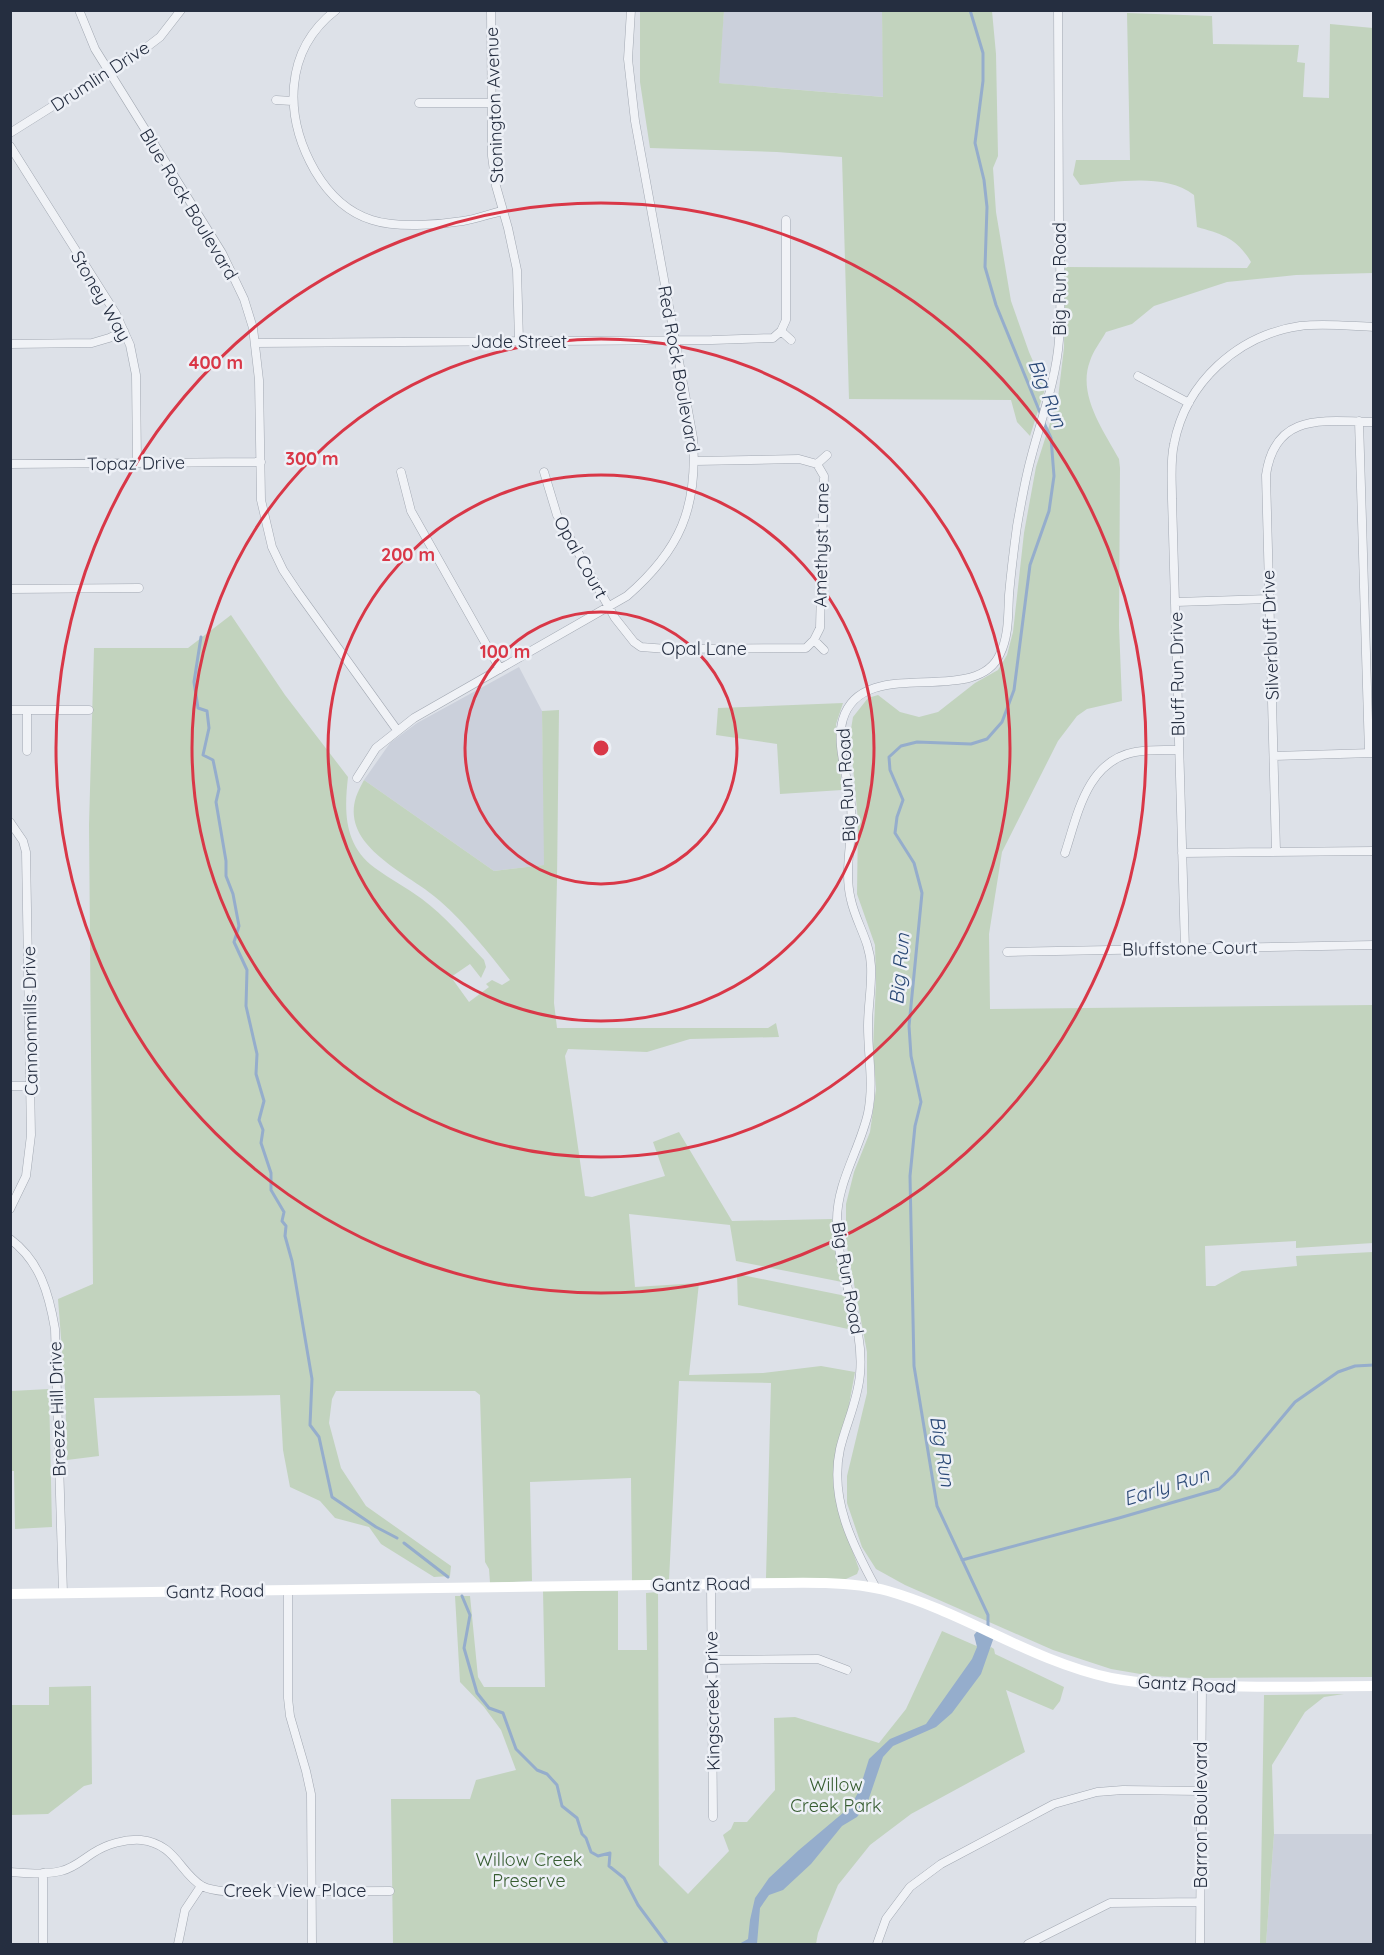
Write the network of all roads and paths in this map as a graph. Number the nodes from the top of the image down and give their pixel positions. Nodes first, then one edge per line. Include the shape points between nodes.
1 (79, 10) edge
2 (182, 10) edge
3 (336, 10) edge
4 (491, 10) edge
5 (631, 10) edge
6 (1058, 10) edge
7 (109, 71) junction
8 (276, 100) dead end
9 (292, 101) junction
10 (419, 103) dead end
11 (491, 103) junction
12 (10, 133) edge
13 (10, 146) edge
14 (502, 211) junction
15 (786, 220) dead end
16 (1374, 327) edge
17 (124, 331) junction
18 (781, 331) junction
19 (675, 340) junction
20 (791, 340) dead end
21 (519, 341) junction
22 (255, 343) junction
23 (10, 344) edge
24 (1138, 376) dead end
25 (1189, 403) junction
26 (1359, 422) junction
27 (1374, 422) edge
28 (826, 455) dead end
29 (694, 461) junction
30 (261, 462) junction
31 (137, 463) junction
32 (10, 464) edge
33 (817, 464) junction
34 (401, 472) dead end
35 (544, 472) dead end
36 (139, 588) dead end
37 (10, 590) edge
38 (1269, 599) junction
39 (1176, 602) junction
40 (609, 608) junction
41 (814, 640) junction
42 (824, 650) dead end
43 (500, 669) junction
44 (10, 710) edge
45 (27, 710) junction
46 (89, 710) dead end
47 (397, 730) junction
48 (1178, 750) junction
49 (27, 751) dead end
50 (1371, 753) edge
51 (1274, 756) junction
52 (357, 778) dead end
53 (10, 822) edge
54 (1276, 851) junction
55 (1374, 851) edge
56 (1065, 853) dead end
57 (1182, 853) junction
58 (1374, 945) edge
59 (1185, 948) junction
60 (1007, 952) dead end
61 (10, 1086) edge
62 (31, 1086) junction
63 (10, 1209) edge
64 (10, 1239) edge
65 (711, 1584) junction
66 (876, 1588) junction
67 (288, 1590) junction
68 (63, 1593) junction
69 (10, 1594) edge
70 (712, 1660) junction
71 (847, 1670) dead end
72 (1202, 1686) junction
73 (1374, 1686) edge
74 (1200, 1791) junction
75 (714, 1817) dead end
76 (10, 1872) edge
77 (43, 1873) junction
78 (201, 1886) junction
79 (311, 1891) junction
80 (390, 1891) dead end
81 (1200, 1902) junction
82 (43, 1944) edge
83 (178, 1944) edge
84 (312, 1944) edge
85 (876, 1944) edge
86 (1028, 1944) edge
87 (1200, 1944) edge

1 - 7 street, Blue Rock Boulevard
2 - 7 street, Drumlin Drive via 160,37
3 - 9 street via 311,37 297,68
4 - 11 street, Stonington Avenue
5 - 19 street, Red Rock Boulevard via 628,59 634,121
6 - 66 street, Big Run Road via 1057,354 1029,463 1017,530 1008,624 1000,656 988,669 973,676 941,682 886,684 869,690 850,706 842,722 852,823 850,898 870,952 871,1082 864,1130 838,1201 837,1230 861,1362 837,1477 844,1521
7 - 12 street, Drumlin Drive
7 - 22 street, Blue Rock Boulevard via 231,268
8 - 9 street
9 - 14 street via 304,152 328,191 354,213 393,224 464,221
10 - 11 street
11 - 14 street, Stonington Avenue via 492,156
13 - 17 street, Stoney Way
14 - 21 street, Stonington Avenue via 516,270
15 - 18 street via 786,320
16 - 25 street, Bluff Run Drive via 1303,326 1258,338 1223,359
17 - 23 street via 92,343
17 - 31 street, Stoney Way via 136,375
18 - 19 street, Jade Street via 773,338
18 - 20 street
19 - 21 street, Jade Street
19 - 29 street, Red Rock Boulevard
21 - 22 street, Jade Street
22 - 30 street, Blue Rock Boulevard
24 - 25 street
25 - 39 street, Bluff Run Drive via 1171,462
26 - 27 street
26 - 38 street, Silverbluff Drive via 1304,423 1282,435 1274,445 1266,475
26 - 50 street
28 - 33 street
29 - 33 street, Amethyst Lane via 799,459
29 - 40 street, Red Rock Boulevard via 689,505 668,554 650,577
30 - 31 street, Topaz Drive
30 - 47 street, Blue Rock Boulevard via 261,500 272,547 283,570
31 - 32 street, Topaz Drive
33 - 41 street, Amethyst Lane via 824,476 820,628
34 - 43 street via 411,511
35 - 40 street, Opal Court via 557,515
36 - 37 street
38 - 39 street
38 - 51 street, Silverbluff Drive
39 - 48 street, Bluff Run Drive
40 - 41 street, Opal Lane via 634,642 650,648 806,648
40 - 43 street, Red Rock Boulevard
41 - 42 street
43 - 47 street, Red Rock Boulevard
44 - 45 street
45 - 46 street
45 - 49 street
47 - 52 street, Red Rock Boulevard via 376,748
48 - 56 street via 1137,751 1103,766 1086,791
48 - 57 street, Bluff Run Drive
50 - 51 street
51 - 54 street, Silverbluff Drive
53 - 62 street, Cannonmills Drive via 23,841 27,863
54 - 55 street
54 - 57 street
57 - 59 street, Bluff Run Drive
58 - 59 street, Bluffstone Court
59 - 60 street, Bluffstone Court
61 - 62 street
62 - 63 street, Cannonmills Drive via 26,1176
64 - 68 street, Breeze Hill Drive via 39,1271 50,1298 55,1329
65 - 66 main road, Gantz Road
65 - 67 main road, Gantz Road
65 - 70 street, Kingscreek Drive
66 - 72 main road, Gantz Road via 1095,1674 1140,1683
67 - 68 main road, Gantz Road
67 - 79 street via 288,1698 311,1794
68 - 69 main road, Gantz Road
70 - 71 street via 818,1659
70 - 75 street, Kingscreek Drive
72 - 73 main road, Gantz Road
72 - 74 street, Barron Boulevard
74 - 81 street, Barron Boulevard
74 - 85 street via 1096,1792 1054,1804 941,1864 910,1887 886,1919
76 - 77 street, Creek View Place
77 - 78 street, Creek View Place via 75,1866 114,1843 139,1840 162,1847
77 - 82 street
78 - 79 street, Creek View Place via 233,1892
78 - 83 street via 185,1910
79 - 80 street, Creek View Place
79 - 84 street
81 - 86 street via 1110,1903
81 - 87 street, Barron Boulevard

